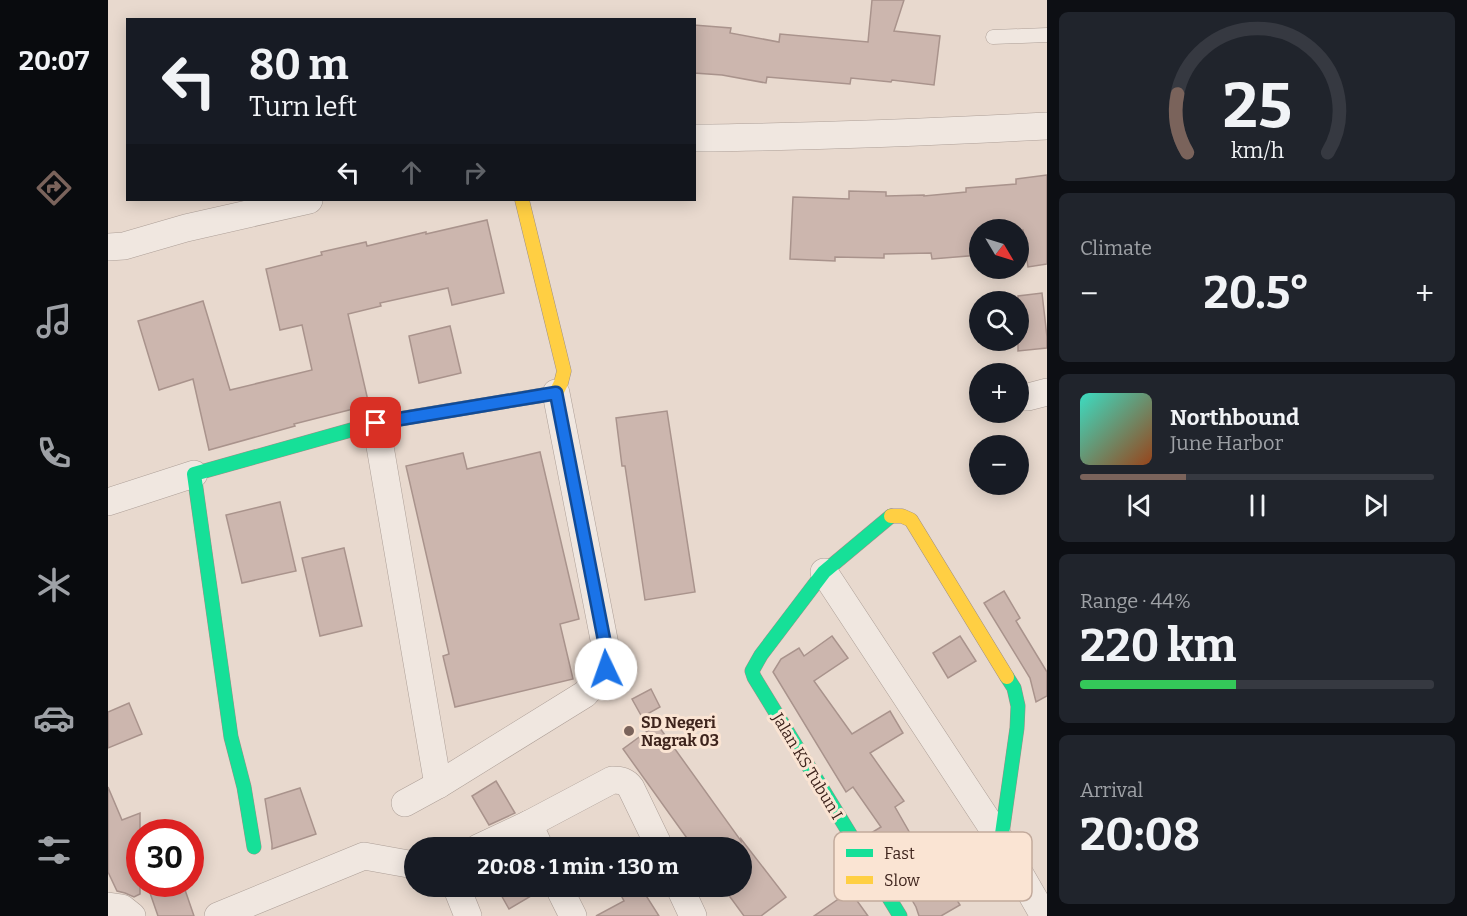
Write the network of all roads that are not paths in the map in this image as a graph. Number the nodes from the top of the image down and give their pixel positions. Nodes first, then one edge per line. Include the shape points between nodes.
1 (1047, 35) edge
2 (993, 37) dead end
3 (1047, 126) edge
4 (696, 138) edge
5 (305, 201) edge
6 (522, 201) edge
7 (113, 250) edge
8 (556, 393) junction
9 (376, 423) junction
10 (194, 474) junction
11 (108, 502) edge
12 (824, 572) junction
13 (438, 785) junction
14 (405, 803) dead end
15 (849, 832) edge
16 (996, 832) edge
17 (1003, 832) edge
18 (534, 836) edge
19 (655, 837) edge
20 (254, 847) dead end
21 (404, 863) edge
22 (1032, 895) edge
23 (460, 897) edge
24 (564, 897) edge
25 (684, 897) edge
26 (891, 901) edge
27 (108, 906) edge
28 (132, 916) edge
29 (218, 916) edge
30 (468, 916) edge
31 (573, 916) edge
32 (693, 916) edge
33 (900, 916) edge
34 (1044, 916) edge

1 - 2 lane
3 - 4 street
5 - 7 street via 186,228
6 - 8 street via 564,371
8 - 9 street
8 - 13 street via 608,660 606,669 585,694
9 - 10 street
9 - 13 street
10 - 11 street
10 - 20 street via 231,737
12 - 15 street, Jalan KS Tubun I via 752,671
12 - 16 street
12 - 17 street via 890,516 911,520 1014,688 1017,728
13 - 14 street
18 - 19 street via 612,780 624,781 631,788
21 - 29 street via 364,856
22 - 34 street
23 - 30 street
24 - 31 street
25 - 32 street
26 - 33 street, Jalan KS Tubun I
27 - 28 street via 122,908

